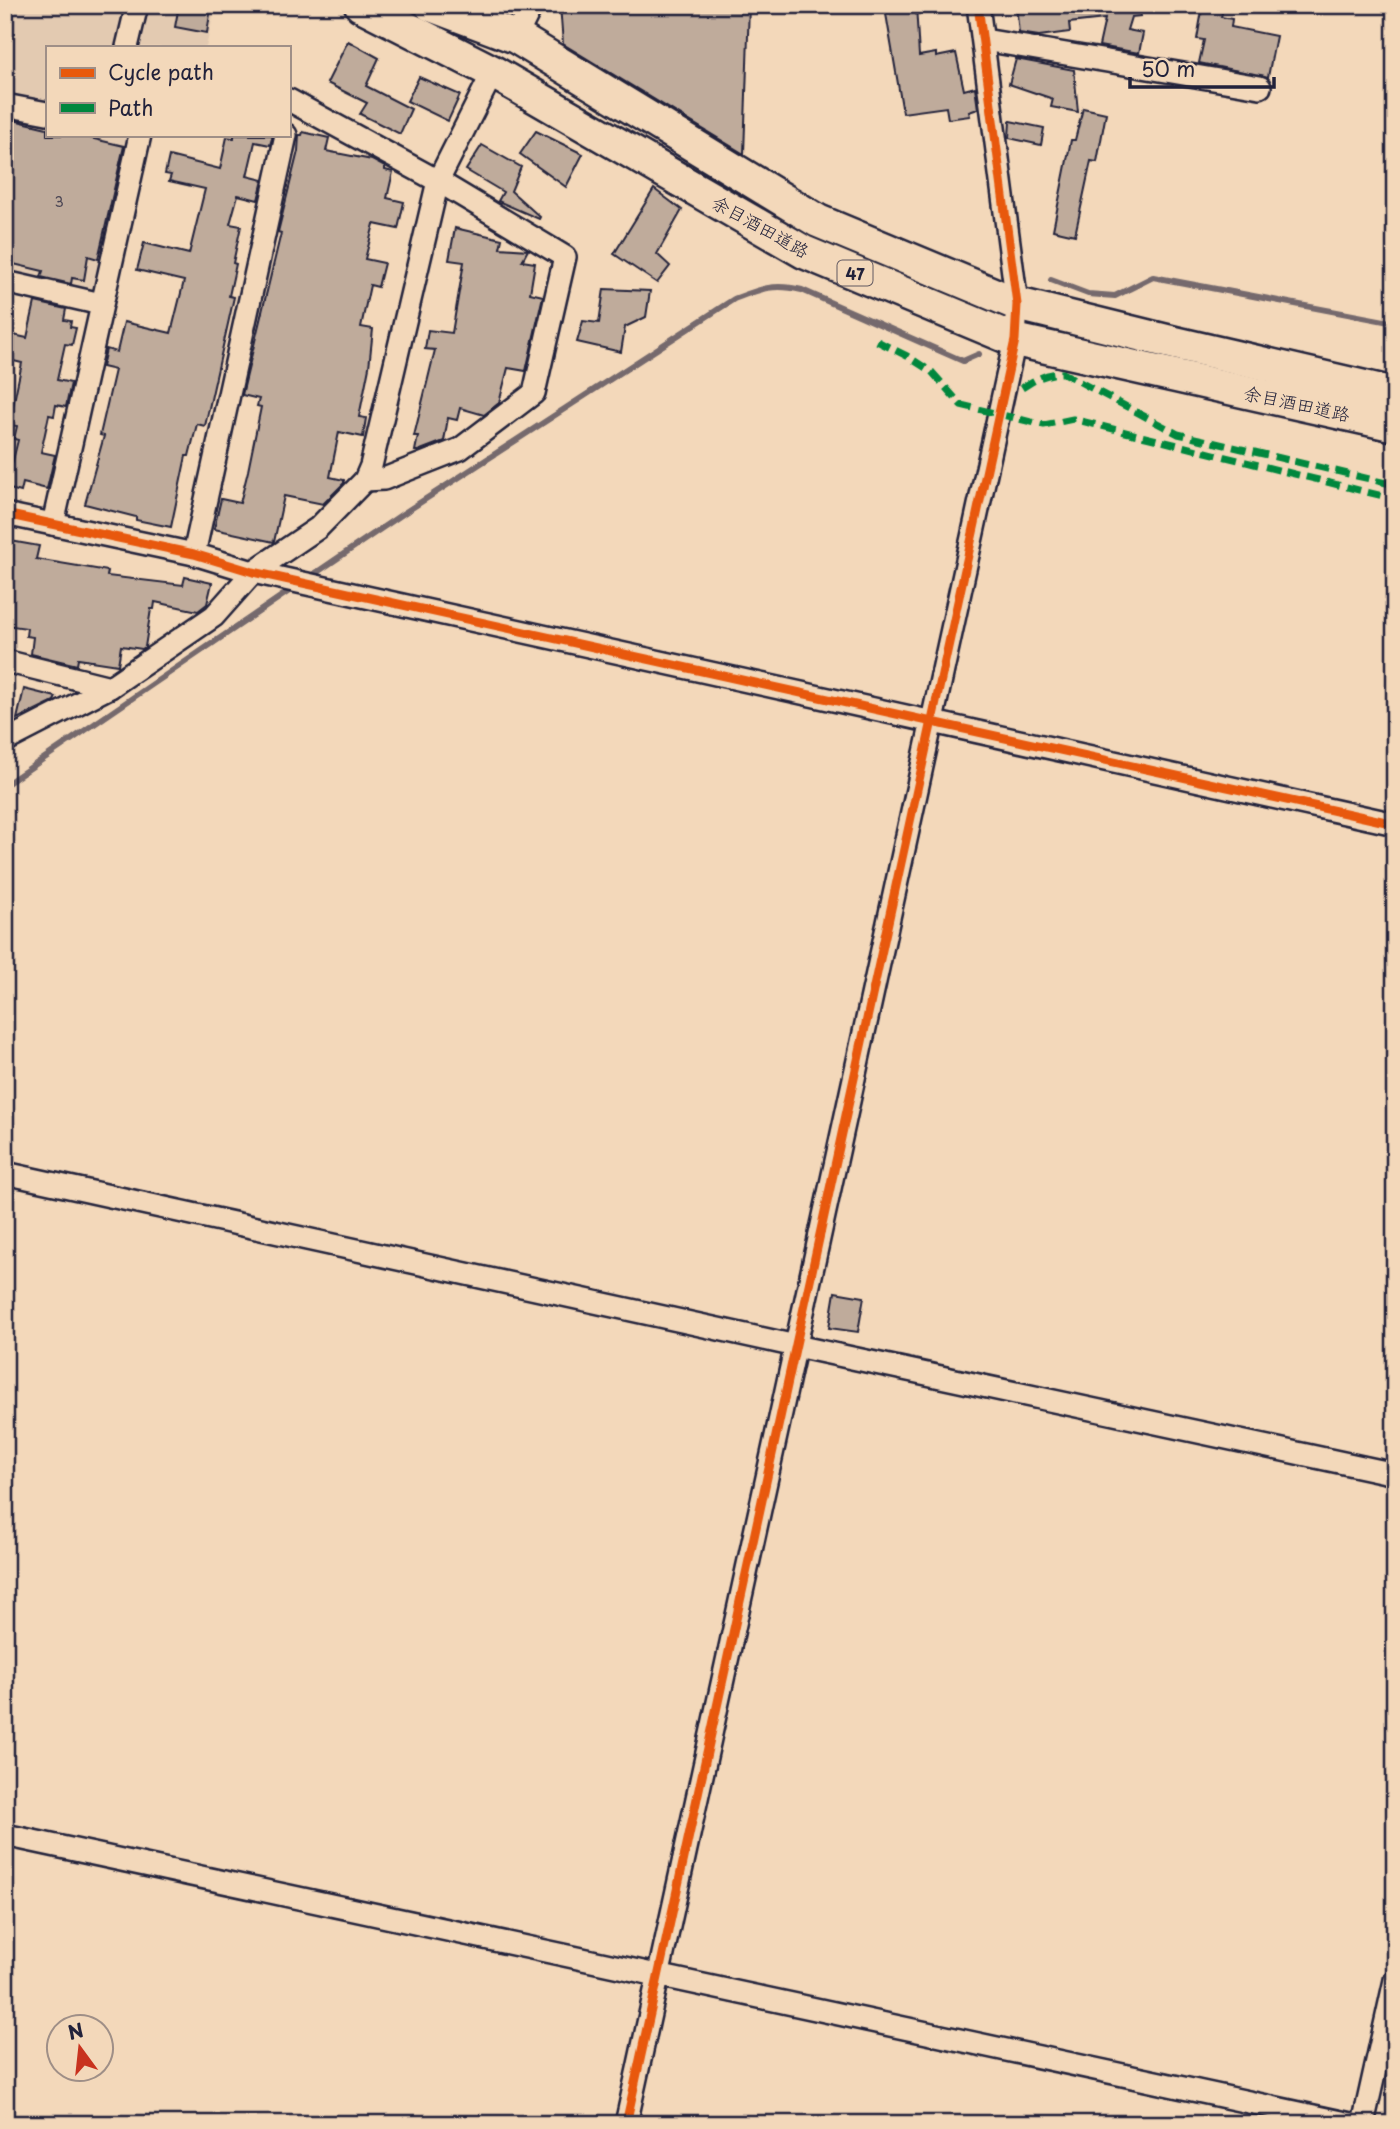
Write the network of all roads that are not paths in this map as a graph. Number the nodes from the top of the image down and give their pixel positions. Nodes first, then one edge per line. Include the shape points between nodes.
1 (137, 5) edge
2 (361, 5) edge
3 (431, 5) edge
4 (532, 5) edge
5 (978, 5) edge
6 (516, 37) junction
7 (984, 40) junction
8 (127, 46) edge
9 (494, 72) junction
10 (1259, 87) dead end
11 (5, 105) edge
12 (290, 107) edge
13 (46, 113) edge
14 (139, 136) edge
15 (286, 136) edge
16 (438, 181) junction
17 (5, 282) edge
18 (101, 304) junction
19 (1017, 304) junction
20 (1015, 340) junction
21 (1395, 394) edge
22 (1395, 425) edge
23 (365, 480) junction
24 (5, 514) edge
25 (53, 524) junction
26 (194, 554) junction
27 (253, 572) junction
28 (5, 661) edge
29 (110, 687) junction
30 (932, 721) junction
31 (5, 741) edge
32 (1395, 824) edge
33 (5, 1173) edge
34 (796, 1346) junction
35 (1395, 1474) edge
36 (5, 1836) edge
37 (658, 1977) junction
38 (1395, 1980) edge
39 (626, 2124) edge
40 (1351, 2124) edge
41 (1363, 2124) edge

1 - 8 street
2 - 9 highway, 余目酒田道路 / 47
3 - 6 highway, 余目酒田道路 / 47
4 - 6 street
5 - 7 street
6 - 19 highway, 余目酒田道路 / 47 via 818,221
7 - 10 street
7 - 19 street
9 - 16 street
9 - 20 highway, 余目酒田道路 / 47 via 804,252
11 - 13 street
12 - 16 street
14 - 18 street
15 - 26 street
16 - 23 street
16 - 23 street via 565,257 534,393 460,449 384,479
17 - 18 street
18 - 25 street
19 - 20 street
19 - 21 highway, 余目酒田道路 / 47
20 - 22 highway, 余目酒田道路 / 47
20 - 30 street
23 - 27 street via 318,528
24 - 25 street
25 - 26 street
26 - 27 street
27 - 29 street via 214,616
27 - 30 street
28 - 29 street
29 - 31 street
30 - 32 street
30 - 34 street
33 - 34 street
34 - 35 street
34 - 37 street
36 - 37 street
37 - 39 street
37 - 40 street
38 - 41 street

